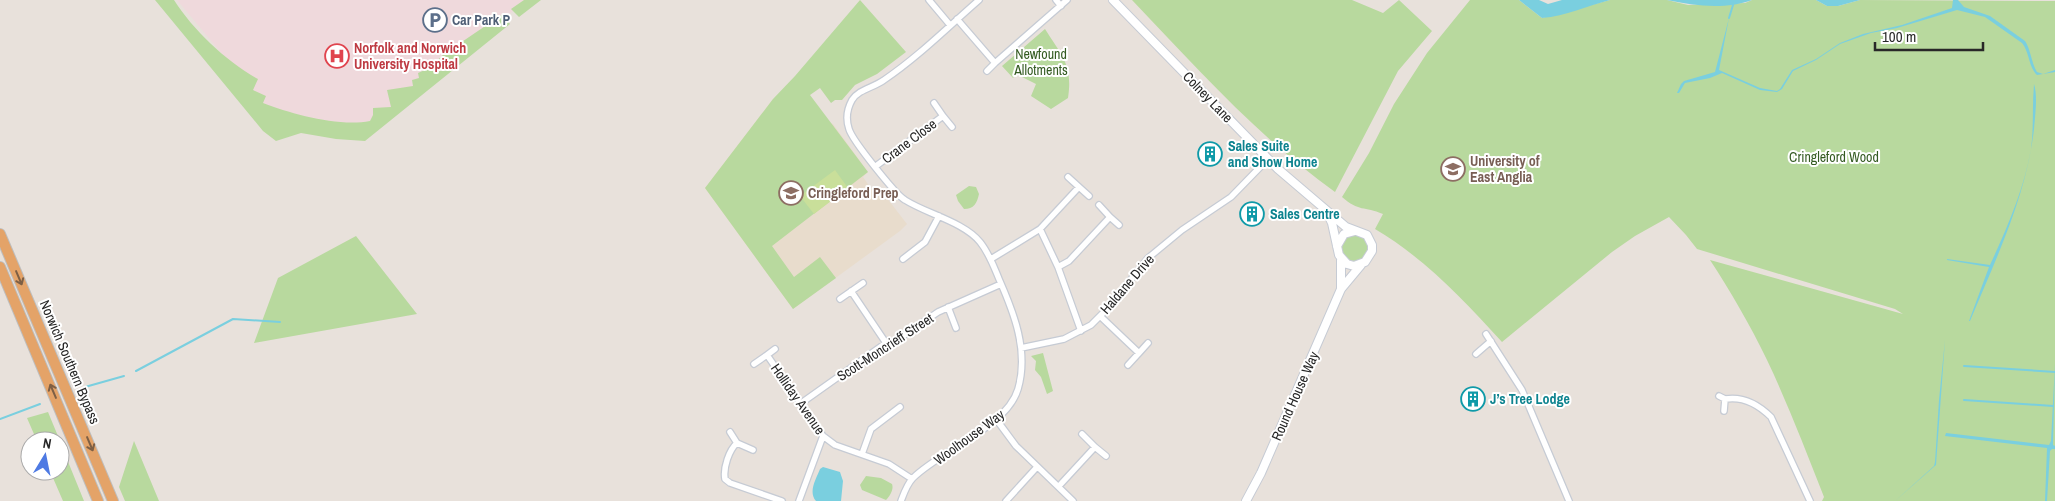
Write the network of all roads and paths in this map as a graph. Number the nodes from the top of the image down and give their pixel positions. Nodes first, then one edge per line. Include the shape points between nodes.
1 (929, 0) edge
2 (979, 0) edge
3 (1056, 0) edge
4 (1067, 0) edge
5 (1113, 0) edge
6 (1060, 6) junction
7 (957, 19) junction
8 (950, 25) junction
9 (995, 63) junction
10 (987, 70) dead end
11 (934, 103) dead end
12 (943, 116) junction
13 (952, 128) dead end
14 (1268, 159) junction
15 (876, 166) junction
16 (1068, 177) dead end
17 (1079, 187) junction
18 (1089, 196) dead end
19 (1099, 205) dead end
20 (1327, 212) junction
21 (938, 216) junction
22 (1110, 217) junction
23 (1119, 225) dead end
24 (1040, 229) junction
25 (1357, 231) junction
26 (0, 234) edge
27 (1337, 246) junction
28 (991, 259) junction
29 (903, 260) dead end
30 (1341, 260) junction
31 (1360, 264) junction
32 (0, 267) edge
33 (1058, 267) junction
34 (864, 283) dead end
35 (1001, 284) junction
36 (1341, 290) junction
37 (852, 292) junction
38 (840, 299) dead end
39 (948, 308) junction
40 (1100, 316) junction
41 (956, 328) dead end
42 (1081, 331) junction
43 (1486, 334) dead end
44 (1491, 341) junction
45 (886, 343) junction
46 (1148, 343) dead end
47 (1021, 348) junction
48 (775, 349) dead end
49 (1139, 353) junction
50 (1476, 354) dead end
51 (767, 355) junction
52 (754, 364) dead end
53 (1128, 365) dead end
54 (800, 404) junction
55 (900, 407) dead end
56 (1724, 411) dead end
57 (996, 419) junction
58 (730, 432) dead end
59 (1082, 434) dead end
60 (823, 436) junction
61 (737, 443) junction
62 (1096, 447) junction
63 (753, 450) dead end
64 (862, 454) junction
65 (1106, 456) dead end
66 (1037, 467) junction
67 (912, 479) junction
68 (1059, 486) junction
69 (98, 501) edge
70 (113, 501) edge
71 (782, 501) edge
72 (799, 501) edge
73 (901, 501) edge
74 (1006, 501) edge
75 (1073, 501) edge
76 (1246, 501) edge
77 (1569, 501) edge
78 (1810, 501) edge

1 - 8 street
2 - 7 street, Woolhouse Way
3 - 6 street
4 - 6 street
5 - 14 street, Colney Lane
6 - 9 street
7 - 8 street, Woolhouse Way
7 - 9 street
8 - 15 street, Woolhouse Way via 898,70 859,93 850,104 847,118 850,131
9 - 10 street
11 - 12 street, Crane Close
12 - 13 street, Crane Close
12 - 15 street, Crane Close
14 - 20 street, Colney Lane
14 - 40 street, Haldane Drive via 1231,197 1148,258
15 - 21 street, Woolhouse Way via 897,194
16 - 17 street
17 - 18 street
17 - 24 street
19 - 22 street
20 - 25 street, Colney Lane via 1346,227
20 - 27 street, Colney Lane
21 - 28 street, Woolhouse Way via 980,241
21 - 29 street via 925,242
22 - 23 street
22 - 33 street via 1069,261
24 - 28 street
24 - 33 street
25 - 27 street via 1344,234
25 - 31 street, Colney Lane via 1367,235 1372,245 1370,257
26 -> 70 highway, Norwich Southern Bypass
27 - 30 street, Colney Lane
28 - 35 street, Woolhouse Way
30 - 31 street via 1347,264
30 - 36 street, Round House Way
31 - 36 street, Round House Way
69 -> 32 highway, Norwich Southern Bypass
33 - 42 street
34 - 37 street
35 - 39 street, Scott-Moncrieff Street
35 - 47 street, Woolhouse Way via 1011,303
36 - 76 street, Round House Way
37 - 38 street
37 - 45 street
39 - 41 street
39 - 45 street, Scott-Moncrieff Street via 898,340
40 - 42 street, Haldane Drive
40 - 49 street
42 - 47 street, Haldane Drive via 1045,344
43 - 44 street
44 - 50 street
44 - 77 street via 1522,390
45 - 54 street, Scott-Moncrieff Street
46 - 49 street
47 - 57 street, Woolhouse Way via 1018,390 1010,406
48 - 51 street, Holliday Avenue
49 - 53 street
51 - 52 street, Holliday Avenue
51 - 54 street, Holliday Avenue
54 - 60 street, Holliday Avenue
55 - 64 street via 871,429
56 - 78 street via 1722,397 1734,398 1761,407 1771,417
57 - 66 street via 1006,436
57 - 67 street, Woolhouse Way
58 - 61 street
59 - 62 street
60 - 64 street, Holliday Avenue via 835,445
60 - 72 street
61 - 63 street
61 - 71 street via 725,467 725,479
62 - 65 street
62 - 68 street
64 - 67 street, Holliday Avenue via 888,464
66 - 68 street
66 - 74 street
67 - 73 street, Woolhouse Way
68 - 75 street

